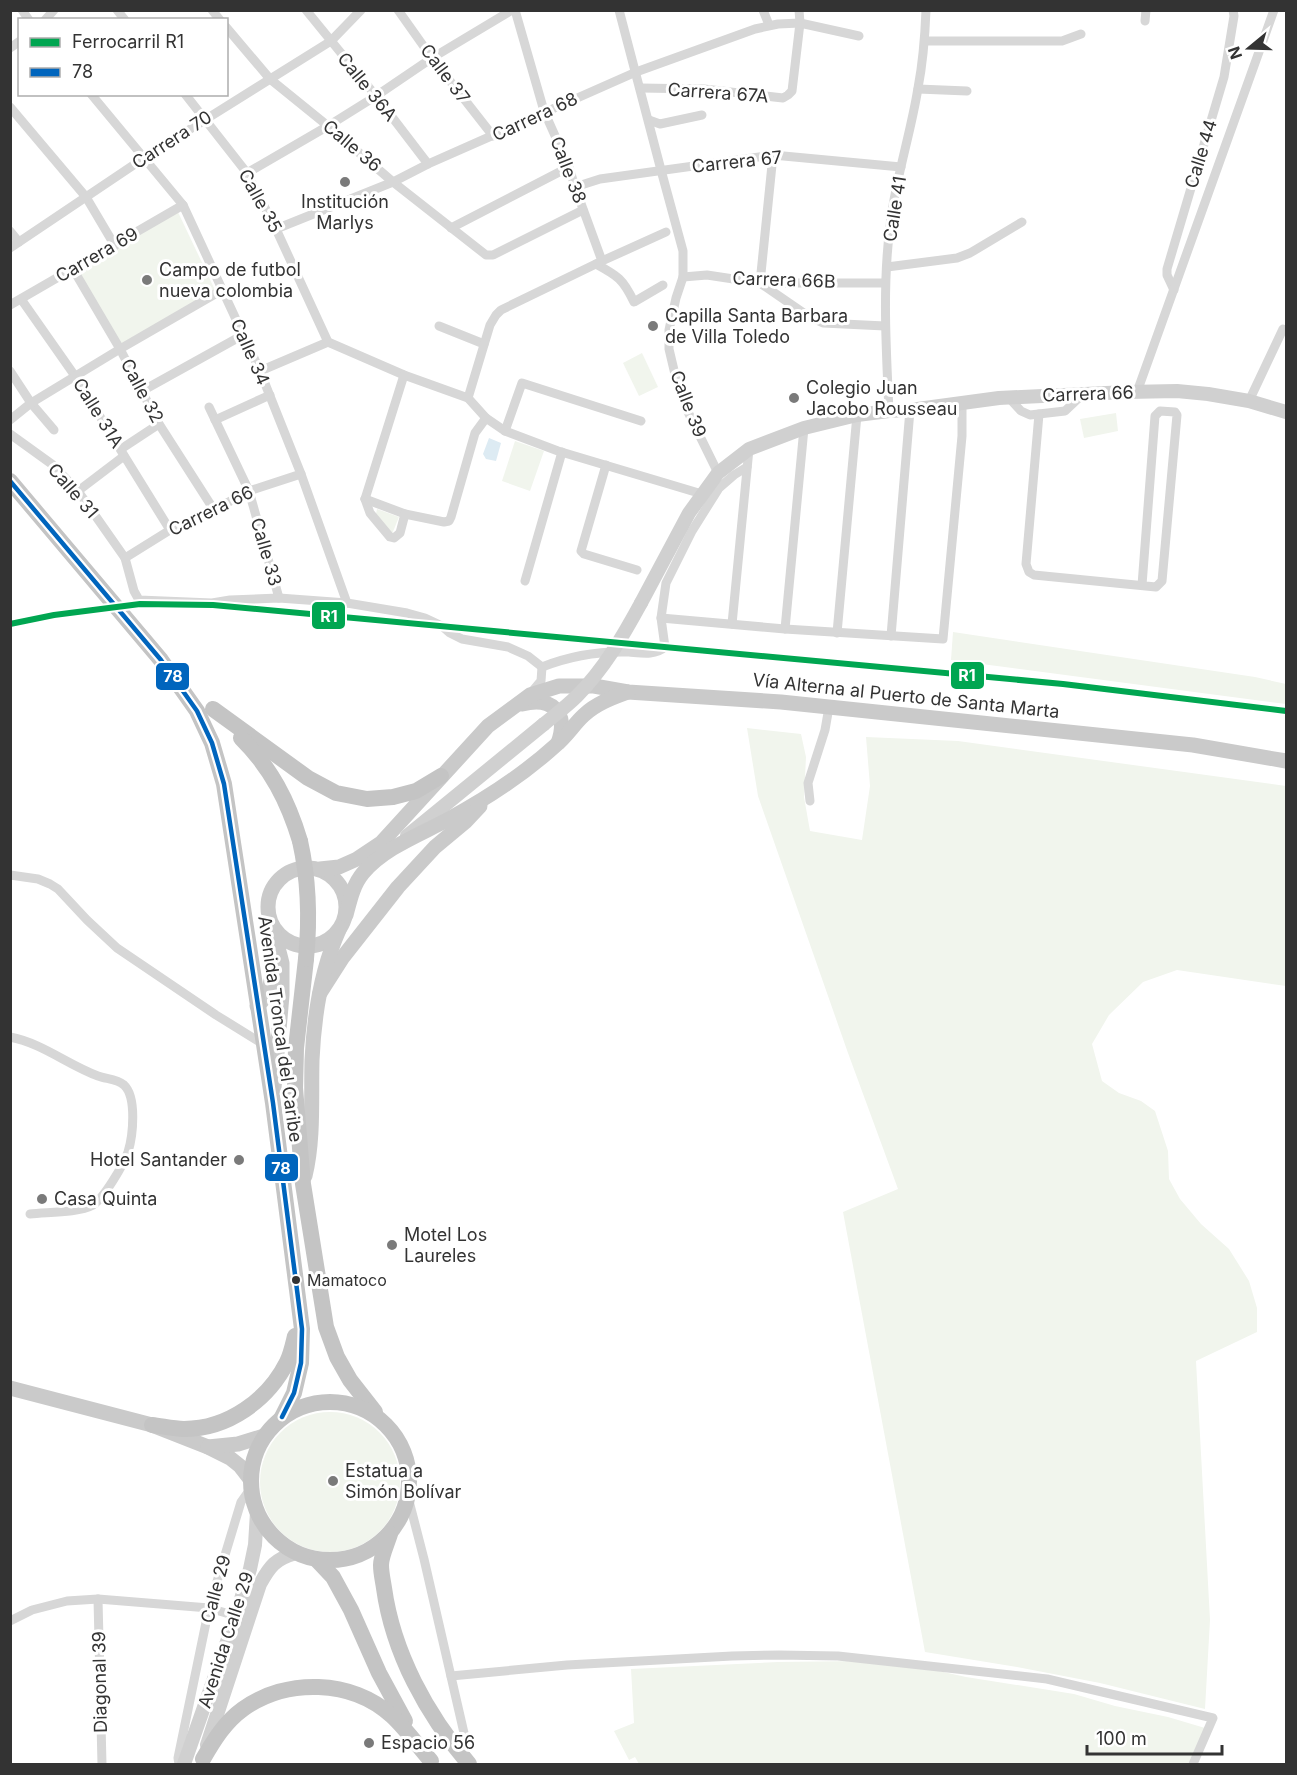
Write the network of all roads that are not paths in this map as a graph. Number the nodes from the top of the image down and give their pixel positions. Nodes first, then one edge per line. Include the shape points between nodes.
1 (306, 10) edge
2 (361, 10) edge
3 (398, 10) edge
4 (514, 10) edge
5 (620, 10) edge
6 (763, 10) edge
7 (799, 10) edge
8 (926, 10) edge
9 (1274, 10) edge
10 (1234, 13) edge
11 (800, 23) junction
12 (769, 26) junction
13 (228, 29) edge
14 (1081, 34) dead end
15 (859, 36) dead end
16 (331, 41) junction
17 (925, 41) junction
18 (432, 58) junction
19 (636, 72) junction
20 (270, 79) junction
21 (640, 88) junction
22 (918, 89) junction
23 (967, 91) dead end
24 (93, 96) edge
25 (187, 96) edge
26 (376, 96) junction
27 (10, 107) edge
28 (544, 111) junction
29 (702, 115) dead end
30 (205, 119) junction
31 (649, 120) junction
32 (328, 126) junction
33 (493, 136) junction
34 (773, 155) junction
35 (144, 158) junction
36 (428, 164) junction
37 (569, 167) junction
38 (901, 167) junction
39 (661, 171) junction
40 (247, 173) junction
41 (393, 182) junction
42 (575, 187) junction
43 (86, 197) junction
44 (183, 205) junction
45 (583, 210) junction
46 (1022, 222) dead end
47 (451, 228) junction
48 (276, 229) junction
49 (10, 231) edge
50 (666, 232) dead end
51 (19, 242) junction
52 (115, 246) junction
53 (10, 248) edge
54 (599, 263) junction
55 (887, 267) junction
56 (73, 269) junction
57 (683, 277) junction
58 (760, 283) junction
59 (885, 283) junction
60 (663, 285) dead end
61 (222, 290) junction
62 (1174, 290) junction
63 (21, 299) junction
64 (10, 305) edge
65 (439, 326) dead end
66 (885, 326) junction
67 (1283, 329) dead end
68 (243, 335) junction
69 (328, 342) junction
70 (484, 344) junction
71 (120, 349) junction
72 (10, 371) edge
73 (261, 371) junction
74 (404, 375) junction
75 (75, 376) junction
76 (142, 391) junction
77 (1137, 392) junction
78 (1083, 394) junction
79 (270, 395) junction
80 (468, 398) junction
81 (1009, 398) junction
82 (1249, 401) junction
83 (962, 402) junction
84 (32, 403) junction
85 (209, 407) dead end
86 (910, 410) junction
87 (889, 411) junction
88 (1287, 412) edge
89 (1039, 414) junction
90 (857, 415) junction
91 (486, 418) junction
92 (10, 420) edge
93 (215, 420) junction
94 (641, 422) dead end
95 (159, 424) junction
96 (804, 428) junction
97 (54, 430) dead end
98 (505, 431) junction
99 (10, 434) edge
100 (749, 449) junction
101 (122, 452) junction
102 (562, 452) junction
103 (606, 465) junction
104 (747, 467) junction
105 (718, 473) junction
106 (301, 474) junction
107 (10, 481) edge
108 (78, 491) junction
109 (249, 491) junction
110 (702, 494) junction
111 (365, 499) junction
112 (214, 510) junction
113 (405, 514) junction
114 (170, 530) junction
115 (125, 558) junction
116 (636, 570) dead end
117 (525, 581) dead end
118 (1142, 585) junction
119 (279, 598) junction
120 (347, 603) junction
121 (661, 618) junction
122 (732, 624) junction
123 (785, 629) junction
124 (837, 633) junction
125 (891, 636) junction
126 (161, 660) junction
127 (542, 667) junction
128 (628, 692) junction
129 (530, 695) junction
130 (829, 707) junction
131 (213, 709) junction
132 (506, 711) junction
133 (557, 745) junction
134 (1287, 761) edge
135 (441, 776) junction
136 (490, 795) junction
137 (810, 801) dead end
138 (385, 847) junction
139 (320, 869) junction
140 (10, 875) edge
141 (346, 915) junction
142 (273, 928) junction
143 (339, 930) junction
144 (276, 944) junction
145 (320, 993) junction
146 (257, 1006) junction
147 (10, 1037) edge
148 (263, 1044) junction
149 (273, 1102) junction
150 (303, 1184) junction
151 (30, 1214) dead end
152 (297, 1296) junction
153 (10, 1388) edge
154 (282, 1417) junction
155 (381, 1420) junction
156 (152, 1425) junction
157 (264, 1436) junction
158 (208, 1447) junction
159 (251, 1484) junction
160 (408, 1497) junction
161 (257, 1512) junction
162 (390, 1534) junction
163 (296, 1553) junction
164 (317, 1560) junction
165 (98, 1599) junction
166 (209, 1608) junction
167 (236, 1616) junction
168 (10, 1621) edge
169 (451, 1676) junction
170 (464, 1733) dead end
171 (202, 1762) edge
172 (432, 1763) edge
173 (102, 1764) edge
174 (179, 1764) edge
175 (184, 1764) edge
176 (469, 1764) edge
177 (1193, 1764) edge

1 - 16 street, Calle 36A
2 - 16 street, Carrera 70
3 - 18 street, Calle 37
4 - 18 street, Calle 38
4 - 28 street, Calle 38
5 - 19 street, Calle 39
6 - 12 street
7 - 11 street
8 - 17 street, Calle 41
9 - 62 street
10 - 62 street, Calle 44 via 1224,77 1167,269
11 - 12 street, Carrera 68
11 - 15 street, Carrera 68
11 - 21 street, Carrera 67A via 792,90 783,98 704,89
12 - 19 street, Carrera 68
13 - 20 street, Calle 36
14 - 17 street via 1062,41
16 - 20 street, Carrera 70
16 - 26 street, Calle 36A
17 - 22 street, Calle 41
18 - 26 street, Calle 38
18 - 33 street, Calle 37
19 - 21 street, Calle 39
19 - 28 street, Carrera 68
20 - 30 street, Carrera 70
20 - 32 street, Calle 36
21 - 31 street, Calle 39
22 - 23 street
22 - 38 street, Calle 41
24 - 35 street, Calle 34
25 - 30 street, Calle 35
26 - 32 street, Calle 38
26 - 36 street, Calle 36A
27 - 43 street
28 - 33 street, Carrera 68
28 - 37 street, Calle 38
29 - 31 street, Carrera 67A via 660,124
30 - 35 street, Carrera 70
30 - 40 street, Calle 35
31 - 39 street, Calle 39
32 - 40 street, Calle 38
32 - 41 street, Calle 36
33 - 36 street, Carrera 68
34 - 38 street, Carrera 67
34 - 39 street, Carrera 67
34 - 58 street
35 - 43 street, Carrera 70
35 - 44 street, Calle 34
36 - 41 street, Carrera 68
37 - 42 street, Calle 38
37 - 47 street
38 - 55 street, Calle 41
39 - 42 street, Carrera 67 via 600,179
39 - 57 street, Calle 39 via 684,250
40 - 48 street, Calle 35
41 - 47 street, Calle 36
41 - 48 street, Carrera 68
42 - 45 street, Calle 38
43 - 51 street, Carrera 70
43 - 52 street
44 - 52 street, Carrera 69
44 - 61 street, Calle 34
45 - 47 street, Calle 36 via 493,255 486,255
45 - 54 street, Calle 38
46 - 55 street via 957,258
48 - 69 street, Calle 35
49 - 51 street
50 - 54 street
51 - 53 street, Carrera 70
52 - 56 street, Carrera 69
54 - 60 street via 626,285 634,302
54 - 70 street via 501,310 492,320
55 - 59 street, Calle 41
56 - 63 street, Carrera 69
56 - 71 street, Calle 32
57 - 58 street, Carrera 66B via 707,275
57 - 105 street, Calle 39 via 669,330 669,349 678,387
58 - 59 street, Carrera 66B
58 - 66 street via 823,322
59 - 66 street, Calle 41
61 - 68 street, Calle 34
61 - 71 street
62 - 77 street
63 - 64 street, Carrera 69
63 - 75 street, Calle 31A
65 - 70 street
66 - 87 street, Calle 41
67 - 82 street
68 - 73 street, Calle 34
68 - 76 street
69 - 73 street
69 - 74 street
70 - 80 street
71 - 75 street
71 - 76 street, Calle 32
72 - 84 street
73 - 79 street, Calle 34
74 - 80 street
74 - 111 street
75 - 84 street
75 - 101 street, Calle 31A
76 - 95 street, Calle 32
77 - 78 street, Carrera 66
77 - 82 street, Carrera 66 via 1177,391
78 - 81 street, Carrera 66
78 - 89 street via 1065,411
79 - 93 street
79 - 106 street, Calle 34
80 - 91 street
81 - 83 street, Carrera 66
81 - 89 street via 1025,414
82 - 88 street, Carrera 66
83 - 86 street, Carrera 66
83 - 125 street via 943,639
84 - 92 street
84 - 97 street
85 - 93 street, Calle 33
86 - 87 street, Carrera 66
86 - 125 street
87 - 90 street, Carrera 66
89 - 118 street via 1026,564 1029,572
90 - 96 street, Carrera 66
90 - 124 street
91 - 98 street
91 - 113 street via 475,433 449,520
93 - 109 street, Calle 33
94 - 98 street via 522,383
95 - 101 street
95 - 112 street, Calle 32
96 - 100 street, Carrera 66
96 - 123 street
98 - 102 street
99 - 108 street, Calle 31 via 53,465
100 - 104 street
100 - 105 street, Carrera 66
101 - 108 street
101 - 114 street, Calle 31A
102 - 103 street
102 - 117 street
103 - 110 street
103 - 116 street via 581,551
104 - 121 street via 719,488 692,531 666,584
104 - 122 street
105 - 110 street
106 - 109 street, Carrera 66
106 - 120 street, Calle 34
107 - 126 highway, Avenida Troncal del Caribe
108 - 115 street, Calle 31
109 - 112 street, Carrera 66
109 - 119 street, Calle 33
110 - 138 street, bridge via 620,641 578,695 436,812
111 - 113 street
111 - 113 street via 370,513 390,537 400,533
112 - 114 street, Carrera 66
114 - 115 street, Carrera 66
115 - 119 street, Calle 31 via 139,600 212,603
118 - 118 street via 1155,416 1160,411 1175,412 1178,418 1162,580 1156,587
119 - 120 street
120 - 127 street via 425,618 462,639 508,646
121 - 122 street
121 - 127 street via 664,647 655,653 616,651 577,656
122 - 123 street
123 - 124 street
124 - 125 street
126 - 131 highway, Avenida Troncal del Caribe
126 - 146 highway, Avenida Troncal del Caribe via 197,711 219,764
127 - 129 street via 542,681
128 - 129 main road, Vía Alterna al Puerto de Santa Marta via 594,686 559,686
128 - 130 main road, Vía Alterna al Puerto de Santa Marta
128 - 133 main road, Vía Alterna al Puerto de Santa Marta via 593,707
129 - 132 main road, Vía Alterna al Puerto de Santa Marta
130 - 134 main road, Vía Alterna al Puerto de Santa Marta via 1193,745
130 - 137 street via 808,783
131 - 135 highway via 308,778 336,793 367,799 393,797
131 - 150 highway, Avenida Troncal del Caribe, bridge via 245,741 282,793 306,867 306,959 295,1078
132 - 133 main road via 531,702 549,704 558,710 561,734
132 - 135 main road, Vía Alterna al Puerto de Santa Marta
133 - 136 main road, Vía Alterna al Puerto de Santa Marta
135 - 138 main road, Vía Alterna al Puerto de Santa Marta
136 - 138 main road, Vía Alterna al Puerto de Santa Marta
136 - 145 main road via 398,887
138 - 139 main road, Vía Alterna al Puerto de Santa Marta via 339,867
138 - 141 main road, Vía Alterna al Puerto de Santa Marta via 353,889
139 - 141 main road via 344,892
139 - 142 main road via 296,868 276,882 267,904
140 - 148 street via 50,884 117,948
141 - 143 main road
142 - 143 main road via 287,941 306,946 319,945
142 - 144 main road
143 - 145 main road via 323,972
144 - 146 main road via 269,990
144 - 149 main road via 282,963 282,995
145 - 150 main road via 312,1058 309,1159
146 - 148 highway, Avenida Troncal del Caribe
147 - 151 street via 29,1041 97,1076 119,1082 131,1095 133,1126 128,1154 96,1204
148 - 149 highway, Avenida Troncal del Caribe
149 - 152 highway, Avenida Troncal del Caribe
150 - 155 highway, Avenida Troncal del Caribe via 326,1327 350,1380
152 - 154 highway, Avenida Troncal del Caribe via 302,1329 301,1363 294,1393
152 - 156 highway via 297,1329 288,1361 271,1389 246,1410 217,1424 184,1429
153 - 156 main road
154 - 155 highway via 306,1405 332,1401 358,1406
154 - 157 highway
155 - 160 highway via 393,1432 408,1463
156 - 158 main road
157 - 158 main road
157 - 159 highway via 254,1457
158 - 159 main road via 230,1458
159 - 161 highway
159 - 166 street, Calle 29 via 241,1502
160 - 162 highway
160 - 169 street
161 - 163 highway via 280,1543
161 - 167 street, Avenida Calle 29 via 255,1545
162 - 164 highway via 364,1554 349,1559
162 - 176 highway via 381,1563 386,1600 406,1665 448,1740
163 - 164 highway
163 - 171 street, Avenida Calle 29 via 271,1565 260,1584
164 - 172 highway via 333,1577 398,1710
165 - 166 street
165 - 168 street via 67,1601
165 - 173 street, Diagonal 39
166 - 167 street
166 - 174 street, Calle 29
167 - 175 street, Avenida Calle 29
169 - 170 street
169 - 177 street via 567,1665 779,1655 838,1656 1047,1679 1213,1718
171 - 172 highway via 219,1731 242,1709 270,1694 301,1687 333,1688 364,1697 391,1715

